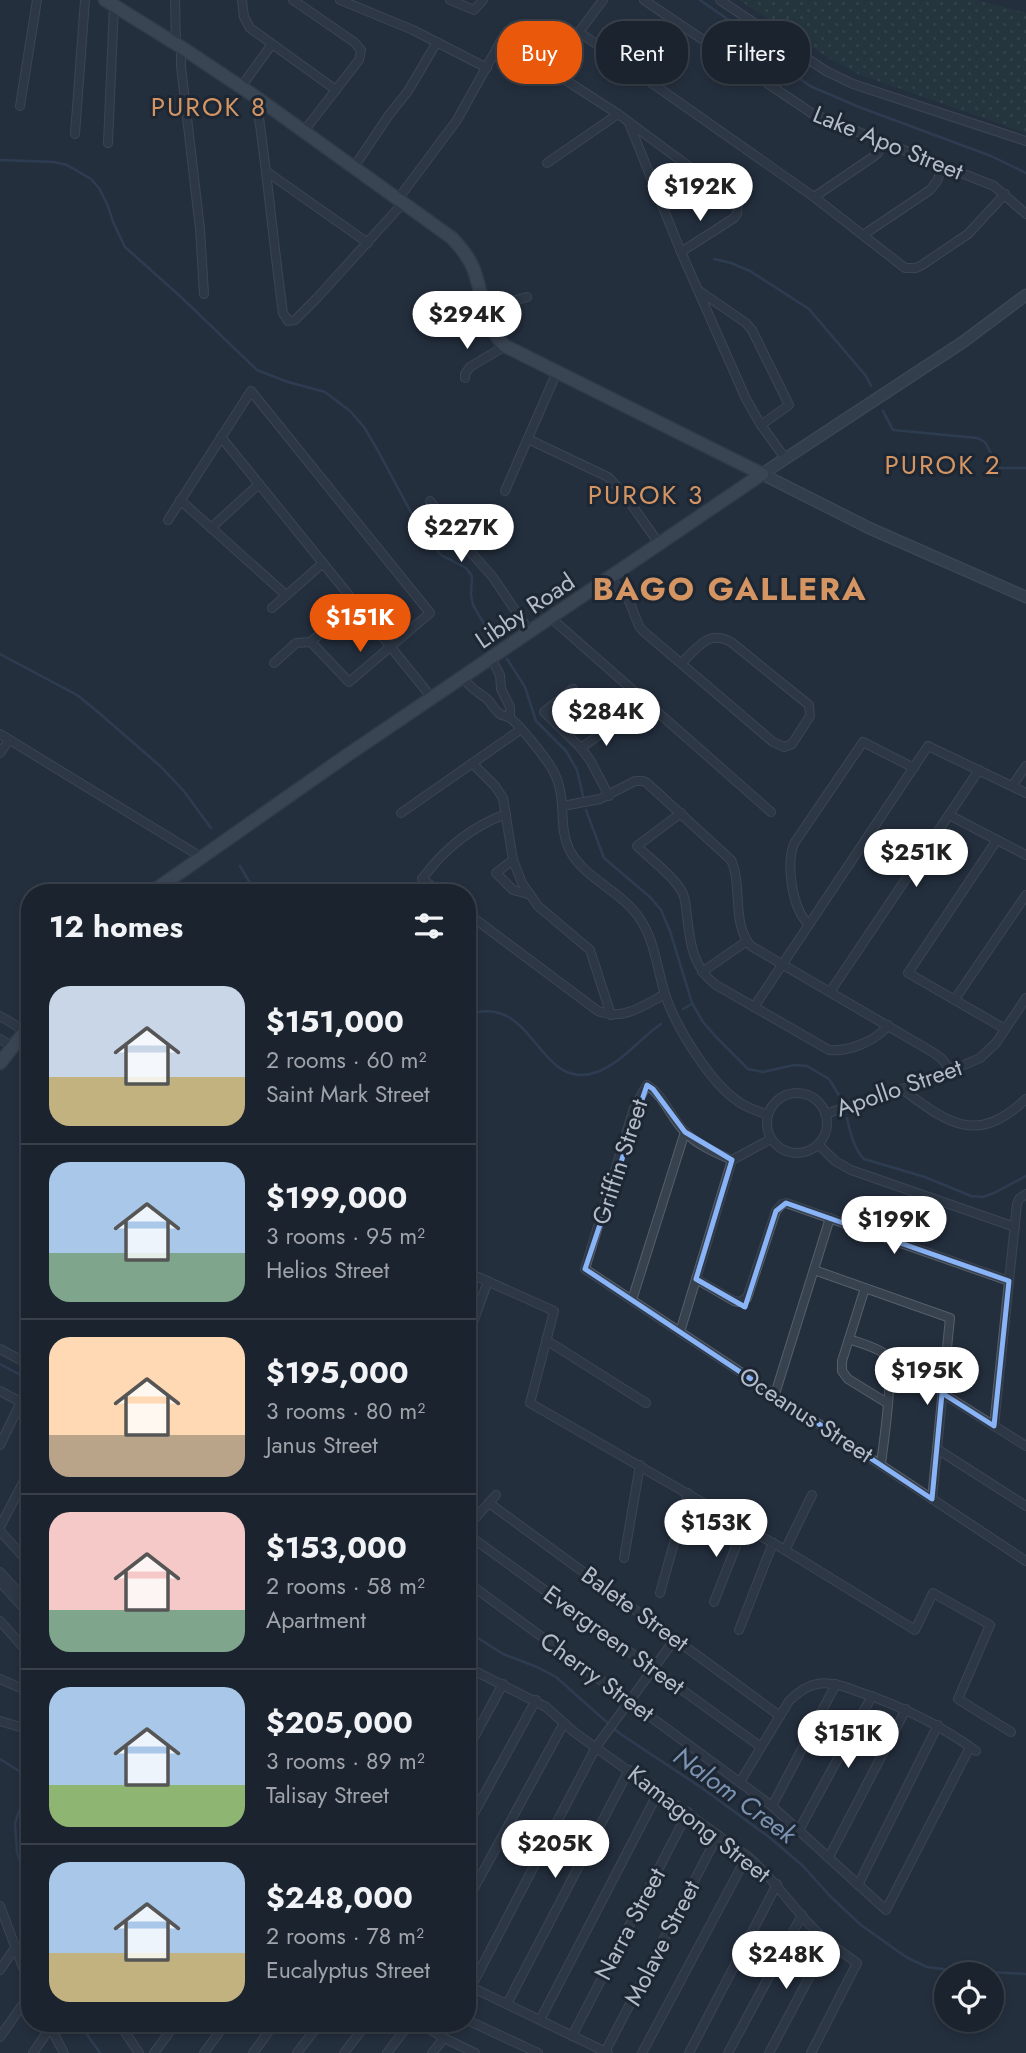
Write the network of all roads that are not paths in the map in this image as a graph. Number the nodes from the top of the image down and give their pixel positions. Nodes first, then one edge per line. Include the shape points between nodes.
1 (37, 0) edge
2 (85, 0) edge
3 (175, 0) edge
4 (242, 0) edge
5 (293, 0) edge
6 (340, 0) edge
7 (450, 0) edge
8 (483, 0) edge
9 (603, 0) edge
10 (644, 0) edge
11 (720, 0) edge
12 (109, 3) edge
13 (437, 42) junction
14 (272, 44) junction
15 (180, 46) junction
16 (487, 68) junction
17 (241, 87) junction
18 (335, 90) junction
19 (256, 97) junction
20 (20, 106) dead end
21 (618, 114) junction
22 (629, 122) junction
23 (304, 131) junction
24 (75, 134) dead end
25 (1026, 141) edge
26 (883, 142) junction
27 (108, 143) dead end
28 (547, 163) dead end
29 (943, 166) junction
30 (354, 167) junction
31 (267, 172) junction
32 (1005, 194) junction
33 (814, 197) junction
34 (400, 201) junction
35 (1026, 214) edge
36 (863, 235) junction
37 (368, 243) junction
38 (681, 252) junction
39 (698, 290) junction
40 (204, 293) dead end
41 (1026, 295) edge
42 (527, 297) dead end
43 (485, 309) junction
44 (505, 346) junction
45 (556, 373) junction
46 (465, 378) dead end
47 (761, 425) junction
48 (221, 437) junction
49 (528, 439) junction
50 (785, 458) junction
51 (762, 474) junction
52 (258, 484) junction
53 (505, 491) dead end
54 (180, 500) junction
55 (430, 501) dead end
56 (168, 520) dead end
57 (211, 528) junction
58 (660, 545) junction
59 (323, 563) junction
60 (610, 578) junction
61 (286, 596) junction
62 (1026, 597) edge
63 (354, 603) junction
64 (272, 608) dead end
65 (551, 618) junction
66 (530, 632) junction
67 (311, 642) junction
68 (390, 647) junction
69 (491, 658) junction
70 (274, 663) dead end
71 (681, 663) junction
72 (463, 678) junction
73 (501, 689) junction
74 (573, 689) dead end
75 (432, 698) junction
76 (487, 699) junction
77 (510, 718) junction
78 (614, 724) dead end
79 (520, 730) junction
80 (0, 734) edge
81 (9, 740) junction
82 (581, 748) junction
83 (0, 753) edge
84 (472, 763) junction
85 (1026, 766) edge
86 (914, 768) junction
87 (979, 770) junction
88 (1012, 786) junction
89 (1026, 793) edge
90 (609, 796) junction
91 (563, 806) junction
92 (771, 812) dead end
93 (401, 813) dead end
94 (681, 813) junction
95 (506, 814) junction
96 (949, 815) junction
97 (997, 840) junction
98 (1026, 855) edge
99 (201, 857) junction
100 (513, 860) junction
101 (163, 884) edge
102 (429, 884) edge
103 (528, 894) junction
104 (1026, 895) edge
105 (476, 920) edge
106 (809, 924) junction
107 (747, 941) junction
108 (782, 964) junction
109 (702, 972) junction
110 (830, 992) junction
111 (665, 994) junction
112 (1026, 998) edge
113 (955, 999) junction
114 (754, 1007) junction
115 (611, 1015) junction
116 (0, 1016) edge
117 (21, 1025) edge
118 (888, 1025) junction
119 (1005, 1029) junction
120 (21, 1036) edge
121 (0, 1039) edge
122 (13, 1047) junction
123 (0, 1063) edge
124 (951, 1071) junction
125 (902, 1089) junction
126 (1026, 1099) edge
127 (825, 1114) junction
128 (768, 1115) junction
129 (685, 1132) junction
130 (771, 1139) junction
131 (818, 1144) junction
132 (732, 1160) junction
133 (1024, 1195) edge
134 (830, 1218) junction
135 (1015, 1227) junction
136 (585, 1269) joint
137 (814, 1269) junction
138 (476, 1276) edge
139 (696, 1279) junction
140 (1009, 1280) junction
141 (488, 1281) junction
142 (865, 1288) junction
143 (632, 1300) junction
144 (476, 1314) edge
145 (680, 1332) junction
146 (849, 1339) junction
147 (546, 1340) junction
148 (0, 1349) edge
149 (21, 1360) edge
150 (0, 1391) edge
151 (943, 1393) junction
152 (775, 1394) junction
153 (21, 1402) edge
154 (646, 1403) dead end
155 (887, 1403) junction
156 (21, 1411) edge
157 (994, 1426) junction
158 (3, 1431) edge
159 (0, 1445) edge
160 (1026, 1446) edge
161 (937, 1449) junction
162 (881, 1464) junction
163 (640, 1465) junction
164 (21, 1487) edge
165 (688, 1493) junction
166 (496, 1495) dead end
167 (812, 1495) dead end
168 (932, 1499) junction
169 (489, 1503) junction
170 (1026, 1506) edge
171 (476, 1517) edge
172 (744, 1526) junction
173 (0, 1529) edge
174 (476, 1541) edge
175 (773, 1543) junction
176 (785, 1550) junction
177 (21, 1554) edge
178 (624, 1558) dead end
179 (1026, 1561) edge
180 (0, 1572) edge
181 (0, 1582) edge
182 (476, 1589) edge
183 (660, 1593) dead end
184 (20, 1600) joint
185 (714, 1602) dead end
186 (0, 1621) edge
187 (739, 1630) dead end
188 (676, 1639) junction
189 (21, 1645) edge
190 (653, 1669) junction
191 (476, 1672) edge
192 (0, 1679) edge
193 (503, 1684) junction
194 (836, 1684) junction
195 (21, 1688) edge
196 (872, 1696) junction
197 (536, 1700) junction
198 (629, 1700) junction
199 (906, 1709) junction
200 (780, 1716) junction
201 (0, 1721) edge
202 (564, 1723) junction
203 (938, 1725) junction
204 (21, 1727) edge
205 (1011, 1732) dead end
206 (476, 1734) edge
207 (596, 1747) junction
208 (761, 1747) junction
209 (629, 1770) junction
210 (740, 1782) junction
211 (659, 1791) junction
212 (772, 1806) junction
213 (476, 1810) edge
214 (688, 1812) junction
215 (799, 1830) junction
216 (718, 1835) junction
217 (747, 1856) junction
218 (829, 1857) junction
219 (476, 1884) edge
220 (777, 1884) junction
221 (858, 1885) junction
222 (0, 1908) edge
223 (802, 1915) junction
224 (828, 1942) junction
225 (15, 1948) junction
226 (21, 1963) edge
227 (0, 1970) edge
228 (476, 1976) edge
229 (476, 1992) edge
230 (507, 2004) junction
231 (21, 2007) edge
232 (540, 2020) junction
233 (476, 2024) edge
234 (45, 2032) edge
235 (52, 2032) edge
236 (124, 2032) edge
237 (169, 2032) edge
238 (219, 2032) edge
239 (268, 2032) edge
240 (313, 2032) edge
241 (360, 2032) edge
242 (403, 2032) edge
243 (434, 2032) edge
244 (572, 2036) junction
245 (0, 2037) edge
246 (444, 2038) junction
247 (533, 2052) edge
248 (607, 2052) edge
249 (33, 2053) edge
250 (64, 2053) edge
251 (139, 2053) edge
252 (154, 2053) edge
253 (204, 2053) edge
254 (253, 2053) edge
255 (297, 2053) edge
256 (344, 2053) edge
257 (387, 2053) edge
258 (432, 2053) edge
259 (475, 2053) edge
260 (642, 2053) edge
261 (689, 2053) edge
262 (728, 2053) edge
263 (769, 2053) edge
264 (811, 2053) edge

1 - 20 street
2 - 24 street
3 - 15 street
4 - 14 street via 250,28
5 - 18 street via 361,50 359,60
6 - 13 street
7 - 8 street via 474,10
9 - 33 street via 579,32
10 - 26 street, Lake Apo Street via 806,111
11 - 25 street via 853,84
12 - 15 main road
12 - 27 street
13 - 16 street
13 - 30 street
14 - 17 street
14 - 18 street
15 - 17 main road
15 - 40 street
16 - 21 street via 502,38
16 - 34 street
17 - 19 main road
18 - 23 street
19 - 23 main road
19 - 31 street
21 - 22 street
21 - 28 street
22 - 38 street
22 - 38 street via 738,203 734,219
23 - 30 main road
26 - 29 street, Lake Apo Street
26 - 33 street via 873,157
29 - 32 street, Lake Apo Street
29 - 36 street via 930,190
30 - 34 main road
31 - 37 street
31 - 37 street via 283,313 288,321 295,320
32 - 35 street, Lake Apo Street
32 - 36 street via 968,234 910,269
33 - 36 street
34 - 37 street
34 - 43 main road via 462,250 473,268
38 - 39 street
39 - 47 street
39 - 47 street via 747,323 789,405
41 - 50 main road, Libby Road via 963,342
42 - 43 street
43 - 44 main road
44 - 45 main road
44 - 46 street via 470,367
45 - 49 street
45 - 51 main road
47 - 50 street
48 - 52 street
48 - 54 street
48 - 68 street via 250,391 430,613
49 - 53 street
49 - 58 street via 608,477
50 - 51 main road, Libby Road
51 - 58 main road, Libby Road
51 - 62 main road via 869,528
52 - 57 street
52 - 59 street
54 - 56 street
54 - 57 street
55 - 66 street via 492,576
57 - 61 street
58 - 60 main road, Libby Road
59 - 61 street
59 - 63 street
60 - 65 main road, Libby Road
60 - 71 street via 629,601 643,631
61 - 64 street
63 - 67 street
63 - 68 street
65 - 66 main road, Libby Road
65 - 92 street
66 - 69 main road, Libby Road
67 - 68 street via 349,682
67 - 70 street via 296,643
68 - 75 street
69 - 72 main road, Libby Road
69 - 73 street
71 - 71 street via 780,746 792,744 810,716 804,701 723,638 709,638
72 - 75 main road, Libby Road
72 - 76 street
73 - 76 street
73 - 77 street
74 - 82 street via 544,712
75 - 99 main road, Libby Road
76 - 77 street via 497,712
77 - 79 street
78 - 82 street
79 - 84 street
79 - 91 street via 555,773
80 - 81 street
81 - 83 street
81 - 99 street
82 - 90 street
84 - 93 street
84 - 95 street via 500,792
85 - 88 street
86 - 87 street via 928,746
86 - 106 street
86 - 106 street via 863,742 792,846 797,908
87 - 88 street
87 - 96 street
88 - 89 street
90 - 91 street
90 - 94 street via 639,780
91 - 111 street via 569,849 640,918
94 - 107 street via 732,860
94 - 109 street via 637,846 683,894 691,948
95 - 100 street
95 - 102 street via 473,829 441,854 422,879
96 - 97 street
96 - 110 street
97 - 98 street
97 - 113 street via 908,973
99 - 101 main road, Libby Road
100 - 103 street
100 - 103 street via 496,873 513,890
103 - 115 street via 590,950
104 - 113 street
105 - 115 street via 589,1006
106 - 108 street
107 - 108 street
107 - 109 street
108 - 110 street
108 - 114 street
109 - 114 street
110 - 118 street
111 - 115 street via 634,1011
111 - 128 street via 676,1022 720,1086 739,1102
112 - 119 street, Apollo Street
113 - 119 street
114 - 118 street via 835,1051 872,1040
116 - 117 street
118 - 124 street via 934,1053
119 - 124 street, Apollo Street via 989,1051
120 - 122 main road
121 - 122 street
122 - 123 main road
124 - 125 street, Apollo Street
125 - 126 street via 961,1125 996,1119
125 - 127 street, Apollo Street
127 - 128 street via 814,1099 796,1094 779,1100
127 - 131 street via 826,1127
128 - 130 street
129 - 132 street, Griffin Street
129 - 136 street, Griffin Street via 647,1085 634,1108
129 - 143 street
130 - 131 street via 796,1153
130 - 132 street
131 - 135 street via 850,1170
132 - 139 street
133 - 135 street via 1017,1204
134 - 137 street
134 - 139 street via 791,1204 778,1207 749,1295 743,1301 734,1301
134 - 140 street
135 - 140 street
136 - 143 street, Oceanus Street
137 - 142 street
137 - 152 street
138 - 141 street
139 - 145 street
140 - 157 street
141 - 144 street
141 - 147 street via 554,1311
142 - 146 street
142 - 151 street via 950,1318
143 - 145 street, Oceanus Street
145 - 152 street, Oceanus Street
146 - 155 street via 842,1371
146 - 155 street via 889,1359
147 - 154 street
147 - 163 street via 530,1403
148 - 149 street
150 - 153 street
151 - 157 street
151 - 161 street
152 - 162 street, Oceanus Street
155 - 162 street
156 - 158 street
157 - 160 street
158 - 159 street
161 - 168 street
161 - 170 street
162 - 168 street, Oceanus Street
163 - 165 street
163 - 178 street
164 - 173 street
165 - 172 street
165 - 183 street
166 - 169 street
167 - 176 street
168 - 179 street, Oceanus Street
169 - 171 street
169 - 188 street, Balete Street
172 - 175 street
172 - 185 street
173 - 177 street
174 - 190 street, Evergreen Street
175 - 176 street
175 - 187 street
176 - 205 street via 915,1630 933,1593 989,1625 958,1699
180 - 184 street
181 - 184 street
182 - 198 street, Cherry Street
186 - 189 street
188 - 190 street
188 - 200 street, Balete Street
190 - 198 street
190 - 208 street, Evergreen Street
191 - 193 street, Kamagong Street
192 - 195 street
193 - 197 street, Kamagong Street
193 - 206 street
194 - 196 street
194 - 200 street via 804,1689
194 - 212 street
196 - 199 street
196 - 215 street
197 - 202 street, Kamagong Street
197 - 213 street
198 - 207 street
198 - 210 street, Cherry Street
199 - 203 street
199 - 218 street
200 - 208 street
201 - 204 street
202 - 207 street, Kamagong Street
202 - 219 street
203 - 221 street
203 - 221 street, Cherry Street via 973,1749 886,1910
207 - 209 street, Kamagong Street
207 - 228 street
208 - 210 street
209 - 211 street, Kamagong Street
209 - 230 street
210 - 212 street, Cherry Street
211 - 214 street, Kamagong Street
211 - 232 street
212 - 215 street, Cherry Street
214 - 216 street, Kamagong Street
214 - 244 street, Narra Street
215 - 218 street, Cherry Street
216 - 217 street, Kamagong Street
216 - 248 street, Molave Street
217 - 220 street, Kamagong Street
217 - 260 street
218 - 221 street, Cherry Street
220 - 223 street, Kamagong Street
220 - 261 street
222 - 225 street
223 - 224 street, Kamagong Street
223 - 262 street
224 - 263 street
224 - 264 street, Kamagong Street via 857,1964
225 - 226 street
225 - 227 street
229 - 230 street
230 - 232 street
231 - 245 street
232 - 244 street
233 - 247 street
234 - 249 street
235 - 250 street
236 - 251 street
237 - 252 street
238 - 253 street
239 - 254 street
240 - 255 street
241 - 256 street
242 - 257 street
243 - 246 street
244 - 248 street
246 - 258 street
246 - 259 street

